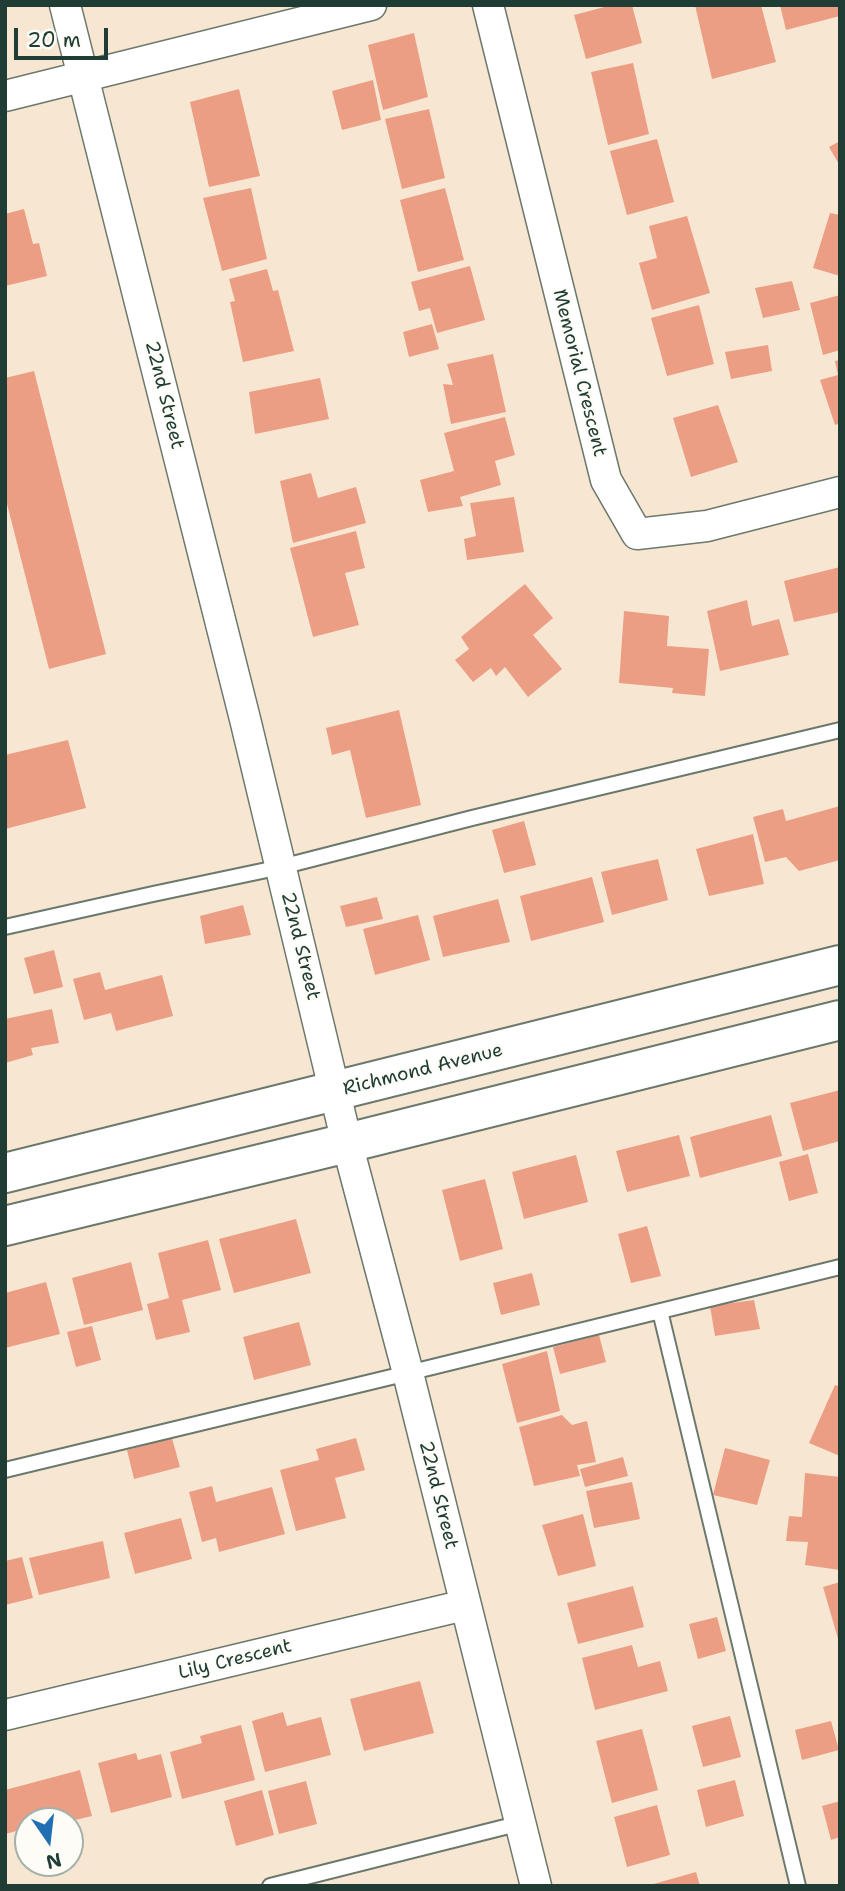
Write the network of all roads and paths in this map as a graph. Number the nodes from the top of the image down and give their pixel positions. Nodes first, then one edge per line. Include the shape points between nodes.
1 (65, 5) edge
2 (371, 5) edge
3 (488, 5) edge
4 (304, 13) edge
5 (82, 76) junction
6 (5, 96) edge
7 (840, 492) edge
8 (840, 730) edge
9 (281, 867) junction
10 (5, 927) edge
11 (840, 965) edge
12 (840, 1020) edge
13 (335, 1092) junction
14 (347, 1143) junction
15 (5, 1173) edge
16 (5, 1226) edge
17 (840, 1266) edge
18 (660, 1311) junction
19 (408, 1374) junction
20 (5, 1470) edge
21 (465, 1605) junction
22 (5, 1715) edge
23 (521, 1823) junction
24 (270, 1886) edge
25 (536, 1886) edge
26 (798, 1886) edge

1 - 5 street, 22nd Street
2 - 4 street
3 - 7 street, Memorial Crescent via 606,480 637,534 707,526
4 - 5 street
5 - 6 street
5 - 9 street, 22nd Street
8 - 9 lane
9 - 10 lane
9 - 13 street, 22nd Street
11 - 13 main road, Richmond Avenue
12 - 14 main road
13 - 14 street, 22nd Street
13 - 15 main road, Richmond Avenue
14 - 16 main road
14 - 19 street, 22nd Street
17 - 18 lane
18 - 19 lane
18 - 26 lane
19 - 20 lane
19 - 21 street, 22nd Street
21 - 22 street, Lily Crescent
21 - 23 street, 22nd Street
23 - 24 lane
23 - 25 street, 22nd Street

